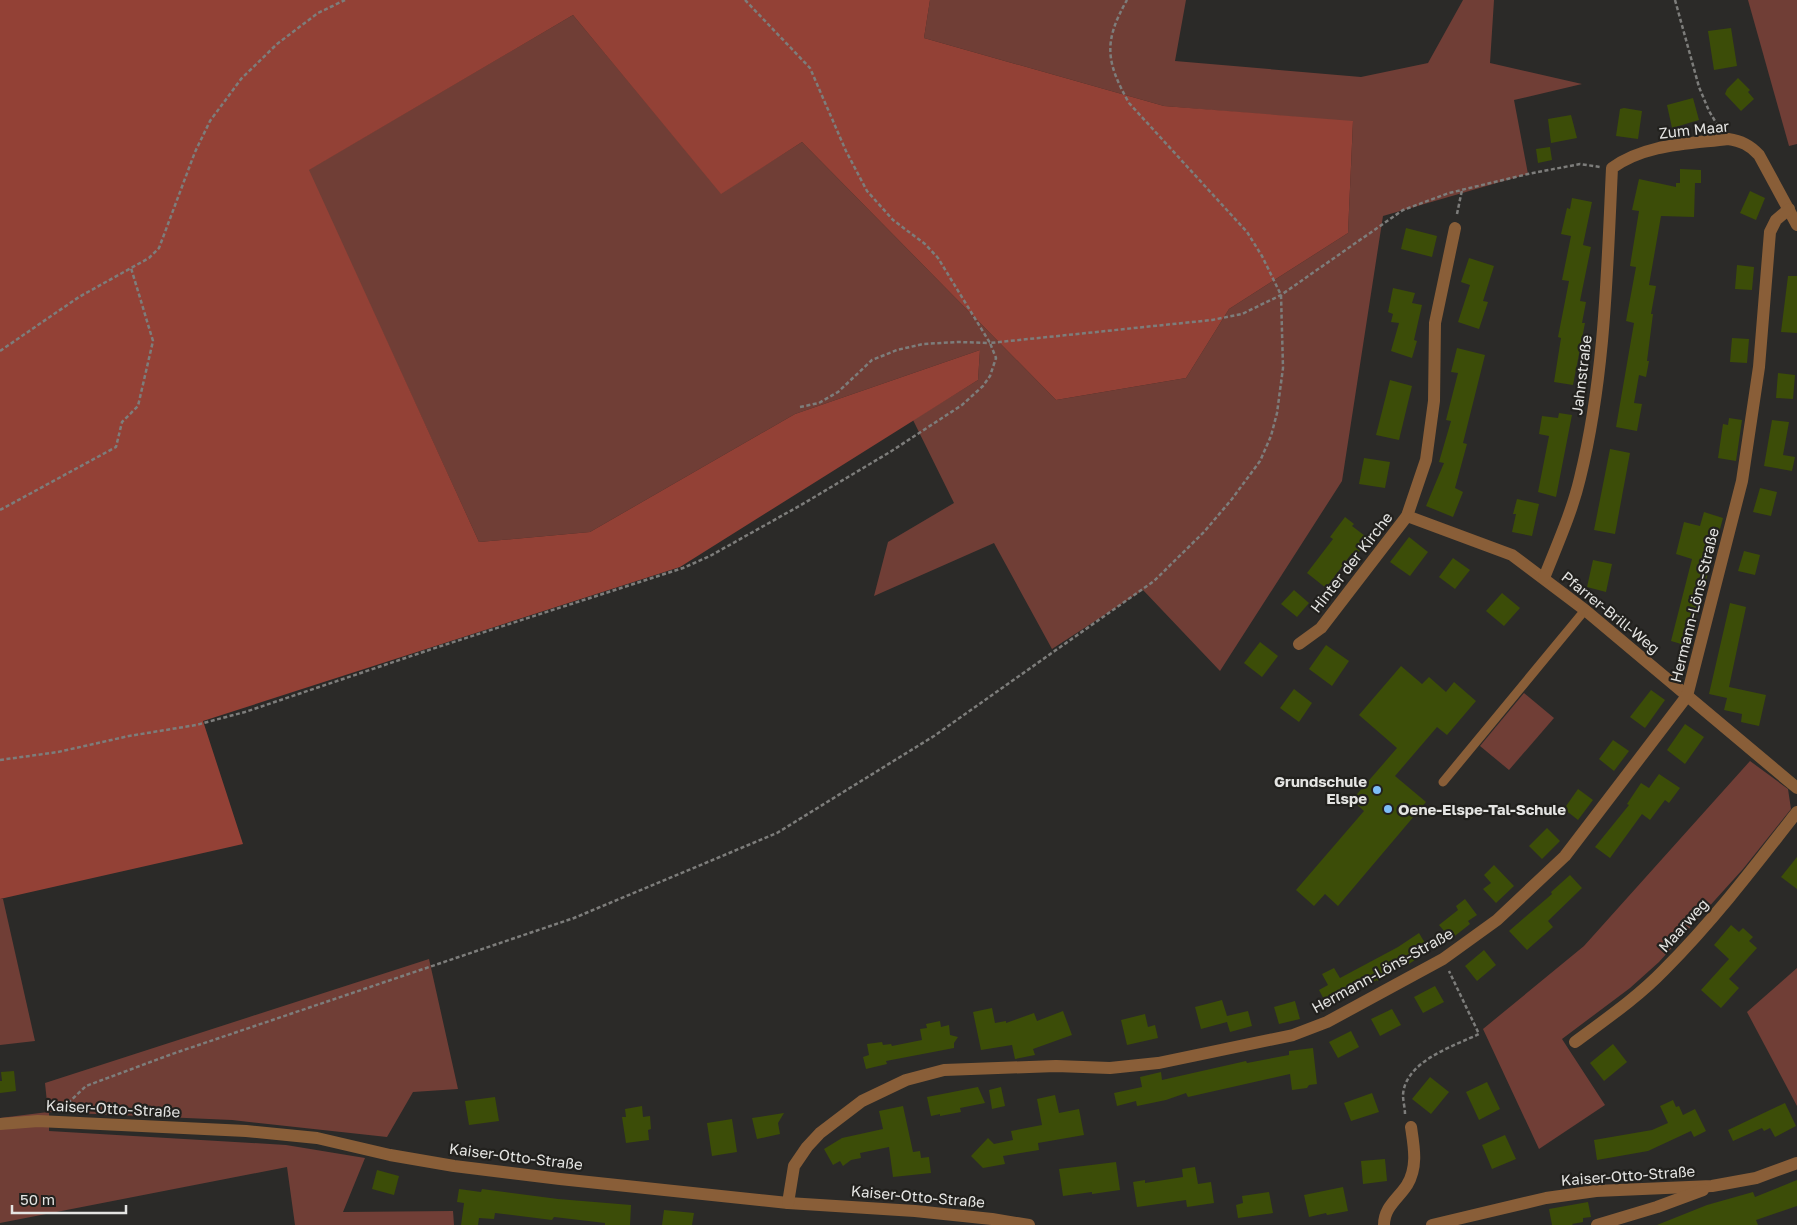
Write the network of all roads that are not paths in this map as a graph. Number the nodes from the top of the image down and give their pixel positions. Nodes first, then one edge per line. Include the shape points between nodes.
1 (1612, 168) joint
2 (1789, 209) junction
3 (1797, 225) edge
4 (1455, 228) road end
5 (1407, 516) junction
6 (1544, 578) junction
7 (1585, 610) junction
8 (1298, 644) dead end
9 (1688, 696) junction
10 (1443, 782) dead end
11 (1797, 788) edge
12 (1797, 812) edge
13 (1575, 1042) dead end
14 (0, 1124) edge
15 (1411, 1127) road end
16 (1797, 1163) edge
17 (1712, 1186) junction
18 (788, 1203) junction
19 (1029, 1225) edge
20 (1384, 1225) edge
21 (1432, 1225) edge
22 (1597, 1225) edge

1 - 2 street, Zum Maar via 1622,160 1662,147 1728,139 1746,143 1760,155
1 - 6 street, Jahnstraße via 1604,322 1592,420 1578,488
2 - 3 street, Zum Maar
2 - 9 street, Hermann-Löns-Straße via 1776,220 1770,232 1759,368 1742,481
4 - 5 street, Hinter der Kirche via 1436,323 1434,402 1426,460
5 - 6 street, Pfarrer-Brill-Weg via 1512,555
5 - 8 street, Hinter der Kirche via 1321,628
6 - 7 street, Pfarrer-Brill-Weg
7 - 9 street, Pfarrer-Brill-Weg
7 - 10 lane
9 - 11 street, Pfarrer-Brill-Weg
9 - 18 street, Hermann-Löns-Straße via 1565,856 1497,920 1443,959 1326,1022 1293,1034 1158,1063 1110,1068 1056,1066 944,1070 906,1080 862,1101 806,1147 794,1166
12 - 13 street, Maarweg via 1749,874 1663,971
14 - 18 street, Kaiser-Otto-Straße via 38,1121 246,1131 317,1138 454,1166
15 - 20 street via 1413,1168 1407,1185 1386,1212
16 - 17 street, Kaiser-Otto-Straße via 1756,1178
17 - 21 street, Kaiser-Otto-Straße via 1596,1190 1546,1198
17 - 22 street
18 - 19 street, Kaiser-Otto-Straße via 915,1211

